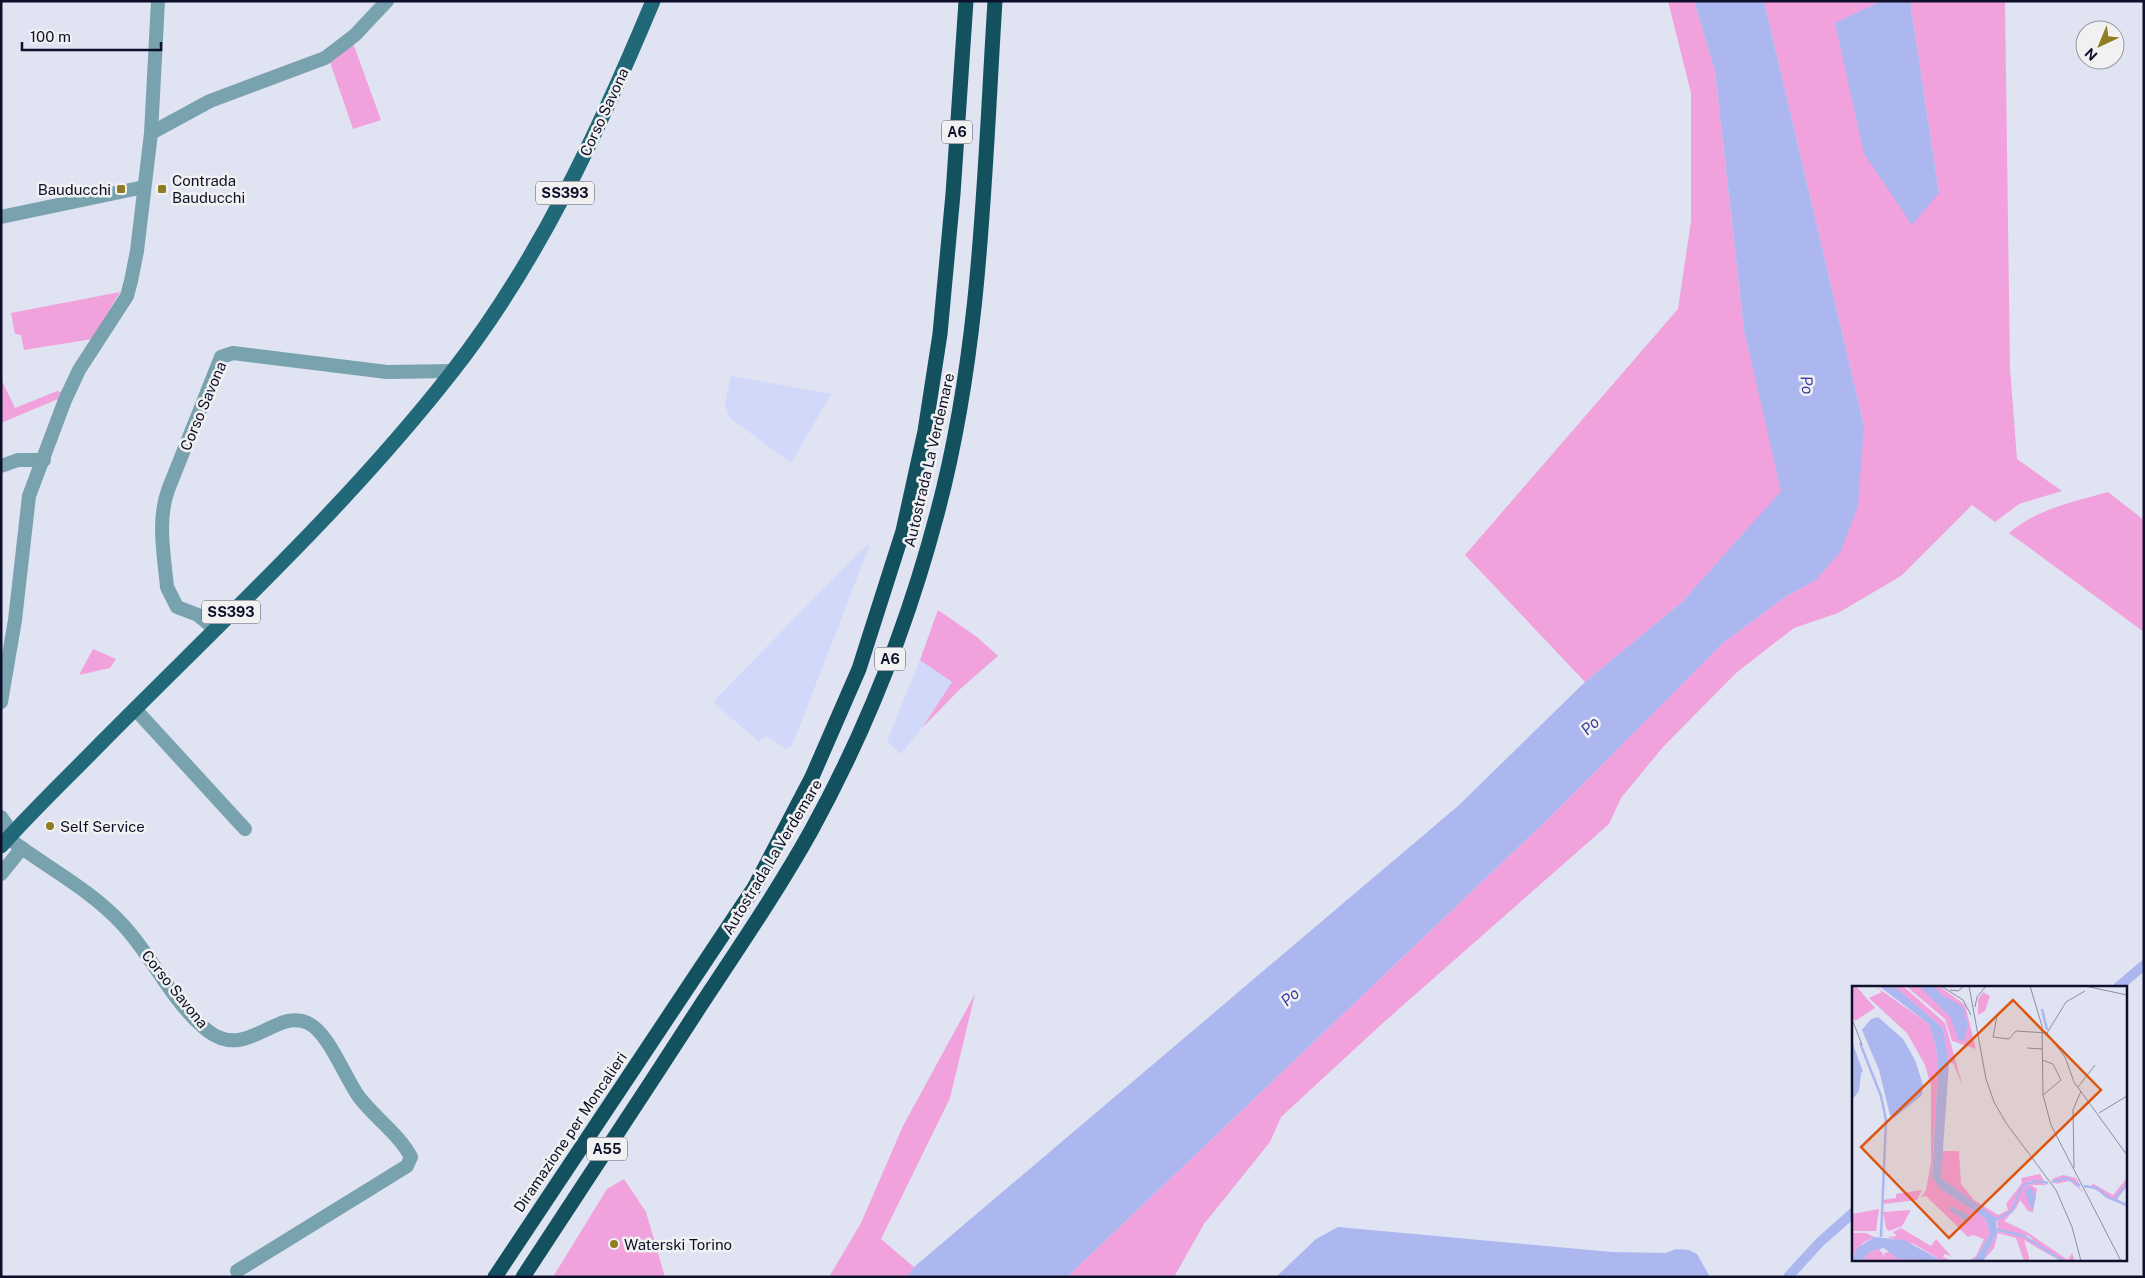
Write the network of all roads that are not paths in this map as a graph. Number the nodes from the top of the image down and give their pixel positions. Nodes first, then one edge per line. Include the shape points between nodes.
1 (158, 1) edge
2 (387, 1) edge
3 (653, 1) edge
4 (966, 1) edge
5 (995, 1) edge
6 (151, 133) junction
7 (144, 187) junction
8 (1, 217) edge
9 (453, 371) junction
10 (44, 460) junction
11 (1, 466) edge
12 (215, 629) junction
13 (1, 702) edge
14 (135, 709) junction
15 (1, 817) edge
16 (245, 830) dead end
17 (5, 842) edge
18 (22, 848) junction
19 (1, 874) edge
20 (674, 1007) joint
21 (691, 1020) joint
22 (237, 1271) dead end
23 (495, 1277) edge
24 (523, 1277) edge

1 - 6 street
2 - 6 street via 355,35 325,58 210,101
3 - 9 main road, Corso Savona / SS393 via 611,101 571,182 499,304
4 - 20 highway, Autostrada La Verdemare / A6 via 940,334 923,440 890,578 832,734 791,819 754,888
5 - 21 highway, Autostrada La Verdemare / A6 via 980,256 969,356 954,443 924,560 882,682 833,790 769,902
6 - 7 street
7 - 8 street
7 - 10 street via 137,251 127,296 79,370 58,416
9 - 12 main road, Corso Savona / SS393 via 356,484
9 - 12 street, Corso Savona via 387,372 233,353 221,357 166,497 162,527 170,596 176,607 198,615
10 - 11 street via 18,460
10 - 13 street via 29,496 15,620
12 - 14 main road, Corso Savona / SS393
14 - 16 street
14 - 17 main road, Corso Savona / SS393
15 - 17 street via 6,824
17 - 18 street, Corso Savona
18 - 19 street
18 - 22 street, Corso Savona via 75,883 117,919 192,1014 220,1039 247,1039 281,1024 307,1023 328,1044 359,1097 406,1147 411,1157 407,1166
20 - 23 highway, Diramazione per Moncalieri / A55
21 - 24 highway, A55

